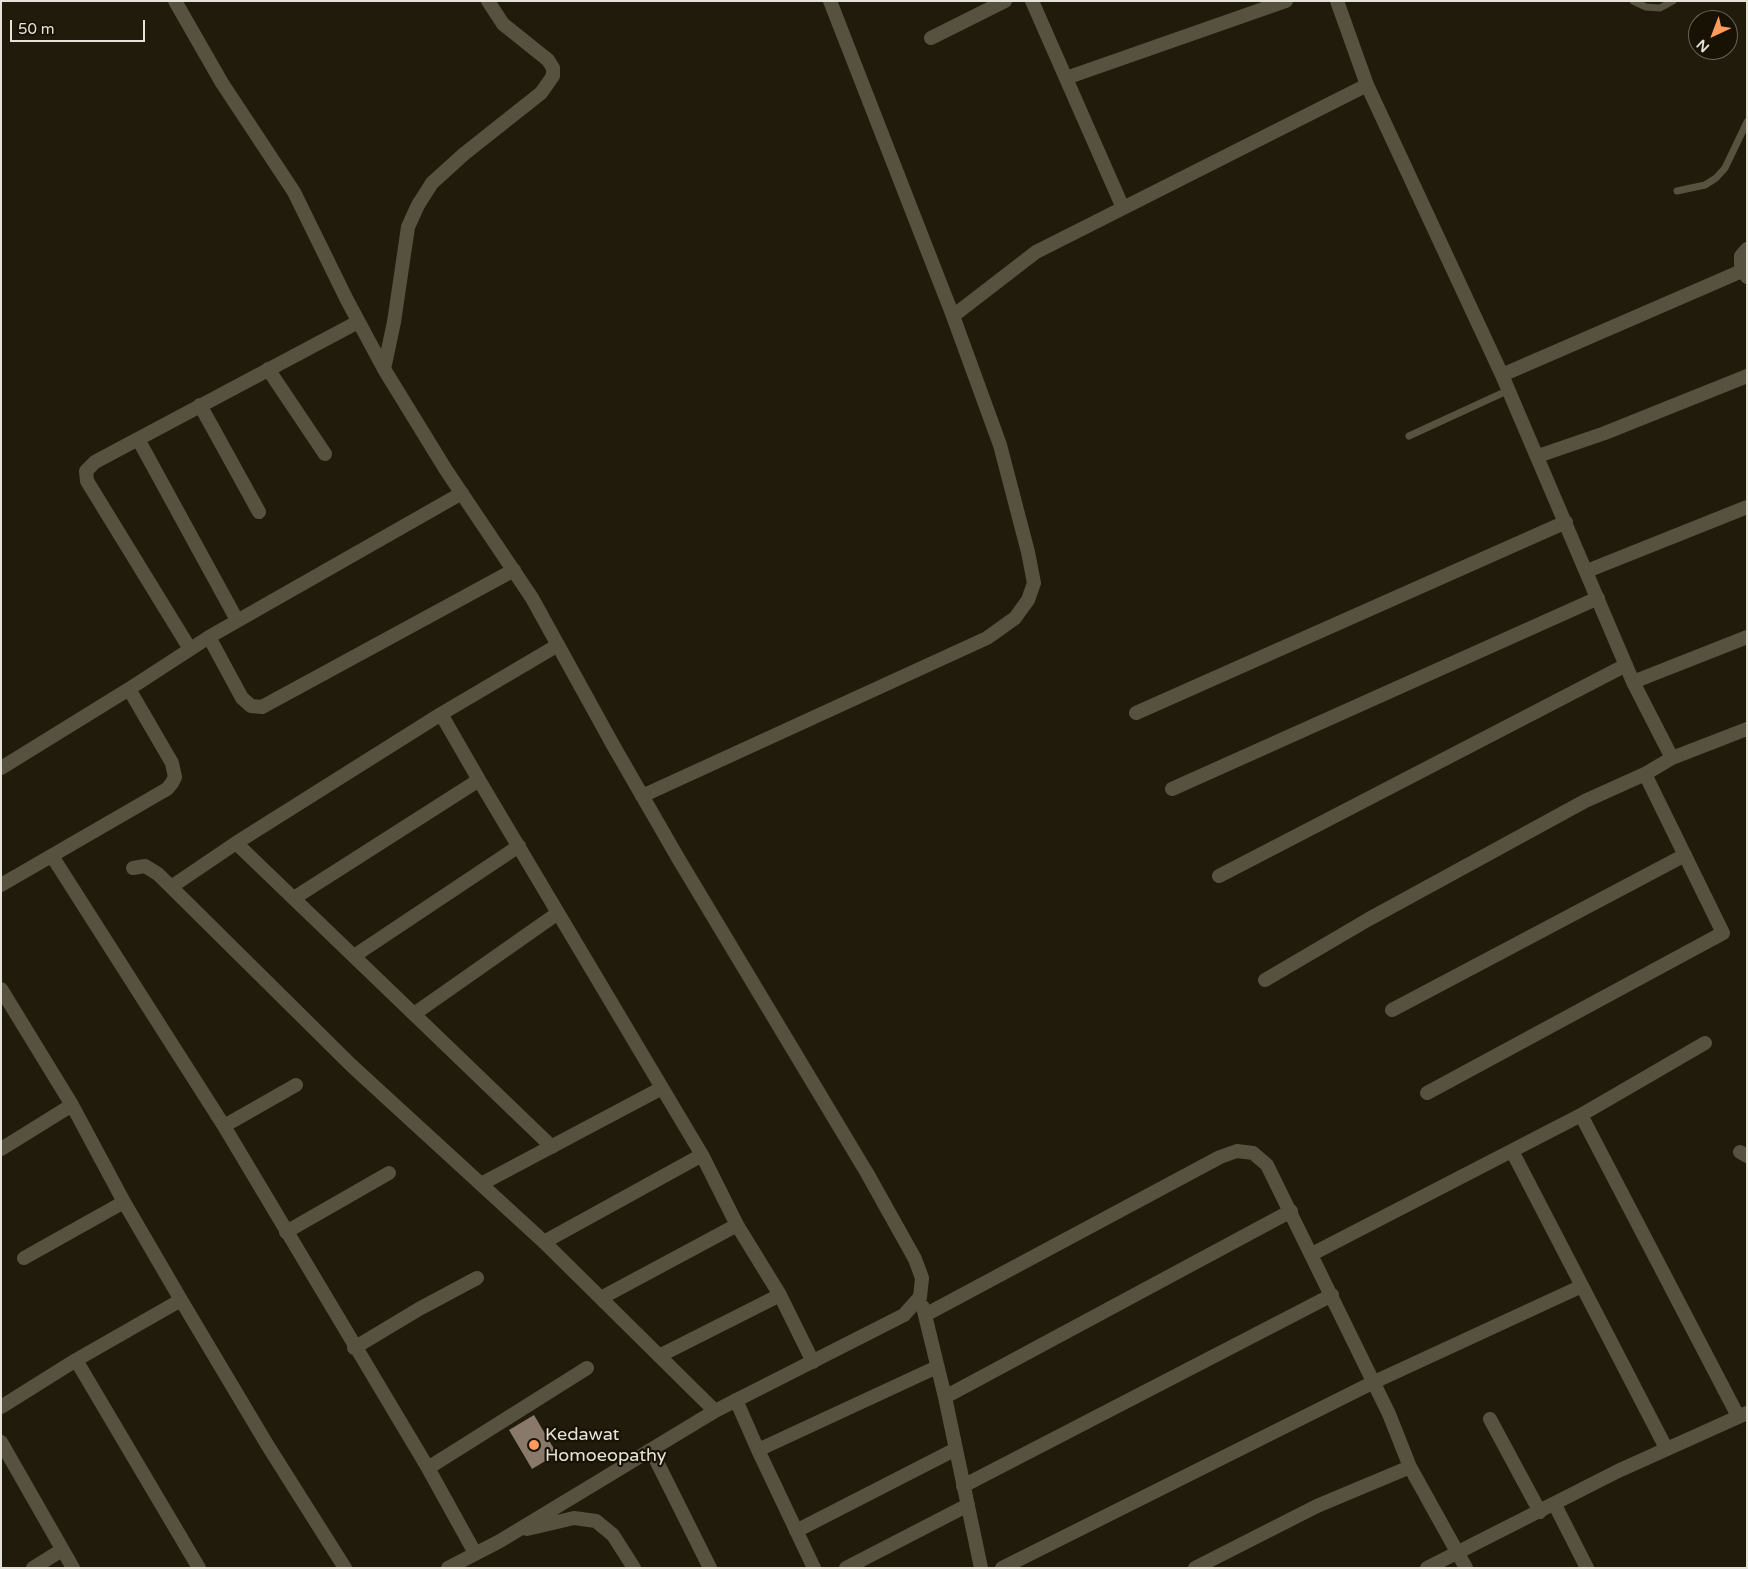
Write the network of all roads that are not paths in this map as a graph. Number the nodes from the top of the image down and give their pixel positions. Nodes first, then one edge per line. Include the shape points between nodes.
1 (176, 1) edge
2 (488, 1) edge
3 (830, 1) edge
4 (1005, 1) edge
5 (1032, 1) edge
6 (1286, 1) edge
7 (1336, 1) edge
8 (1633, 1) edge
9 (1674, 1) edge
10 (931, 38) dead end
11 (1066, 78) junction
12 (1367, 85) junction
13 (1747, 122) edge
14 (1678, 191) dead end
15 (1123, 208) junction
16 (1747, 249) edge
17 (1745, 273) edge
18 (953, 316) junction
19 (358, 322) junction
20 (384, 368) junction
21 (268, 369) junction
22 (1502, 375) junction
23 (1747, 376) edge
24 (1509, 390) junction
25 (200, 405) junction
26 (1409, 436) dead end
27 (138, 439) junction
28 (325, 454) dead end
29 (1538, 456) junction
30 (462, 493) junction
31 (1747, 507) edge
32 (260, 512) dead end
33 (1566, 522) junction
34 (514, 570) junction
35 (1587, 571) junction
36 (1598, 598) junction
37 (237, 620) junction
38 (1747, 636) edge
39 (209, 637) junction
40 (558, 645) junction
41 (190, 649) junction
42 (1626, 665) junction
43 (1634, 682) junction
44 (129, 690) junction
45 (1136, 713) dead end
46 (441, 714) junction
47 (1747, 729) edge
48 (1672, 758) junction
49 (1, 768) edge
50 (1645, 774) junction
51 (479, 780) junction
52 (1172, 790) dead end
53 (642, 796) junction
54 (236, 842) junction
55 (518, 846) junction
56 (1685, 855) junction
57 (52, 856) junction
58 (133, 868) dead end
59 (1218, 876) dead end
60 (1, 885) edge
61 (171, 887) junction
62 (294, 898) junction
63 (558, 913) junction
64 (354, 956) junction
65 (1265, 980) dead end
66 (1, 989) edge
67 (1392, 1010) dead end
68 (414, 1014) junction
69 (1705, 1042) dead end
70 (296, 1085) dead end
71 (662, 1088) junction
72 (1427, 1093) dead end
73 (72, 1105) junction
74 (1581, 1115) junction
75 (224, 1126) junction
76 (552, 1146) junction
77 (1, 1150) edge
78 (1512, 1151) junction
79 (702, 1155) junction
80 (389, 1173) dead end
81 (481, 1184) junction
82 (124, 1202) junction
83 (1291, 1211) junction
84 (738, 1225) junction
85 (286, 1232) junction
86 (544, 1242) junction
87 (1312, 1254) junction
88 (24, 1258) dead end
89 (477, 1278) dead end
90 (1582, 1286) junction
91 (780, 1295) junction
92 (920, 1296) junction
93 (1332, 1296) junction
94 (601, 1298) junction
95 (181, 1300) junction
96 (925, 1315) junction
97 (354, 1348) junction
98 (659, 1356) junction
99 (76, 1360) junction
100 (813, 1362) junction
101 (937, 1367) junction
102 (587, 1368) dead end
103 (1372, 1383) junction
104 (945, 1398) junction
105 (736, 1400) junction
106 (1, 1407) edge
107 (715, 1412) junction
108 (1742, 1415) edge
109 (1490, 1419) dead end
110 (1, 1442) edge
111 (1666, 1448) junction
112 (956, 1449) junction
113 (651, 1450) junction
114 (758, 1450) junction
115 (1410, 1467) junction
116 (428, 1468) junction
117 (964, 1486) junction
118 (1554, 1504) junction
119 (968, 1505) junction
120 (1540, 1512) junction
121 (519, 1530) junction
122 (796, 1531) junction
123 (62, 1550) junction
124 (474, 1552) junction
125 (1459, 1552) junction
126 (33, 1568) edge
127 (73, 1568) edge
128 (199, 1568) edge
129 (345, 1568) edge
130 (448, 1568) edge
131 (634, 1568) edge
132 (710, 1568) edge
133 (814, 1568) edge
134 (846, 1568) edge
135 (981, 1568) edge
136 (1002, 1568) edge
137 (1195, 1568) edge
138 (1428, 1568) edge
139 (1466, 1568) edge
140 (1587, 1568) edge

1 - 19 street via 222,83 294,192
2 - 20 street via 503,24 548,60 553,76 541,93 432,183 418,205 408,227
3 - 18 street
4 - 10 street
5 - 11 street
6 - 11 street
7 - 12 street
8 - 9 lane via 1646,7 1660,8
11 - 15 street
12 - 15 street
12 - 22 street
13 - 14 lane via 1725,168 1716,178 1705,185
15 - 18 street via 1036,252
16 - 17 street via 1741,256
17 - 22 street
18 - 53 street via 1000,445 1034,583 1028,600 1015,618 987,638
19 - 20 street
19 - 21 street
20 - 30 street
21 - 25 street
21 - 28 street
22 - 24 street
23 - 29 street
24 - 26 lane
24 - 29 street
25 - 27 street
25 - 32 street
27 - 37 street
27 - 41 street via 90,466 85,475
29 - 33 street
30 - 34 street
30 - 37 street
31 - 35 street
33 - 35 street
33 - 45 street
34 - 39 street via 262,707 251,706 242,698
34 - 40 street
35 - 36 street
36 - 42 street
36 - 52 street
37 - 39 street
38 - 43 street
39 - 41 street
40 - 46 street
40 - 53 street
41 - 44 street
42 - 43 street
42 - 59 street
43 - 48 street
44 - 49 street
44 - 57 street via 167,753 175,777 167,789
46 - 51 street
46 - 54 street
47 - 48 street
48 - 50 street
50 - 56 street
50 - 65 street via 1585,801
51 - 55 street
51 - 62 street
53 - 92 street via 841,1128 915,1259 922,1278
54 - 61 street
54 - 62 street
55 - 63 street
55 - 64 street
56 - 67 street
56 - 72 street via 1723,933
57 - 60 street
57 - 75 street
58 - 61 street via 150,868
61 - 81 street via 352,1066
62 - 64 street
63 - 68 street
63 - 71 street
64 - 68 street
66 - 73 street
68 - 76 street
69 - 74 street
70 - 75 street
71 - 76 street
71 - 79 street
73 - 77 street
73 - 82 street
74 - 78 street
74 - 108 street
75 - 85 street
76 - 81 street
78 - 87 street
78 - 90 street
79 - 84 street
79 - 86 street
80 - 85 street
81 - 86 street
82 - 88 street
82 - 95 street
83 - 87 street
83 - 96 street via 1267,1165 1253,1153 1237,1151 1220,1157
83 - 104 street
84 - 91 street
84 - 94 street
85 - 97 street
86 - 94 street
87 - 93 street
89 - 97 street
90 - 103 street
90 - 111 street
91 - 98 street
91 - 100 street
92 - 96 street
92 - 100 street via 904,1315
93 - 103 street
93 - 117 street
94 - 98 street
95 - 99 street
95 - 129 street
96 - 101 street
97 - 116 street
98 - 107 street
99 - 106 street
99 - 128 street
100 - 105 street
101 - 104 street
101 - 114 street
102 - 116 street
103 - 115 street via 1389,1414
103 - 136 street
104 - 112 street
105 - 107 street
105 - 114 street
107 - 113 street
108 - 111 street
109 - 120 street
110 - 123 street
111 - 118 street
112 - 117 street
112 - 122 street
113 - 121 street
113 - 132 street
114 - 122 street
115 - 125 street
115 - 137 street via 1317,1506
116 - 124 street
117 - 119 street
118 - 120 street
118 - 140 street
119 - 134 street
119 - 135 street
120 - 125 street
121 - 124 street
121 - 131 street via 574,1518 596,1521 613,1535
122 - 133 street
123 - 126 street
123 - 127 street
124 - 130 street
125 - 138 street
125 - 139 street

